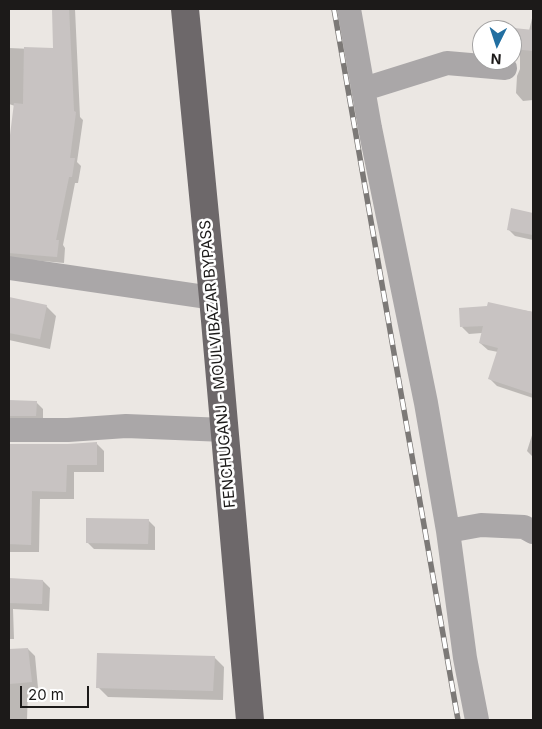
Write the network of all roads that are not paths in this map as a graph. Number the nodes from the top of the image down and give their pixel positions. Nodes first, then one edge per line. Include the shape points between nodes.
1 (185, 9) edge
2 (349, 9) edge
3 (472, 65) edge
4 (364, 89) junction
5 (9, 268) edge
6 (213, 298) junction
7 (9, 430) edge
8 (225, 430) junction
9 (448, 531) junction
10 (533, 532) edge
11 (250, 720) edge
12 (477, 720) edge

1 - 6 highway, FENCHUGANJ - MOULVIBAZAR BYPASS
2 - 4 street
3 - 4 street via 447,63
4 - 9 street
5 - 6 street
6 - 8 highway, FENCHUGANJ - MOULVIBAZAR BYPASS
7 - 8 street via 126,426
8 - 11 highway, FENCHUGANJ - MOULVIBAZAR BYPASS
9 - 10 street via 481,525 524,527
9 - 12 street

